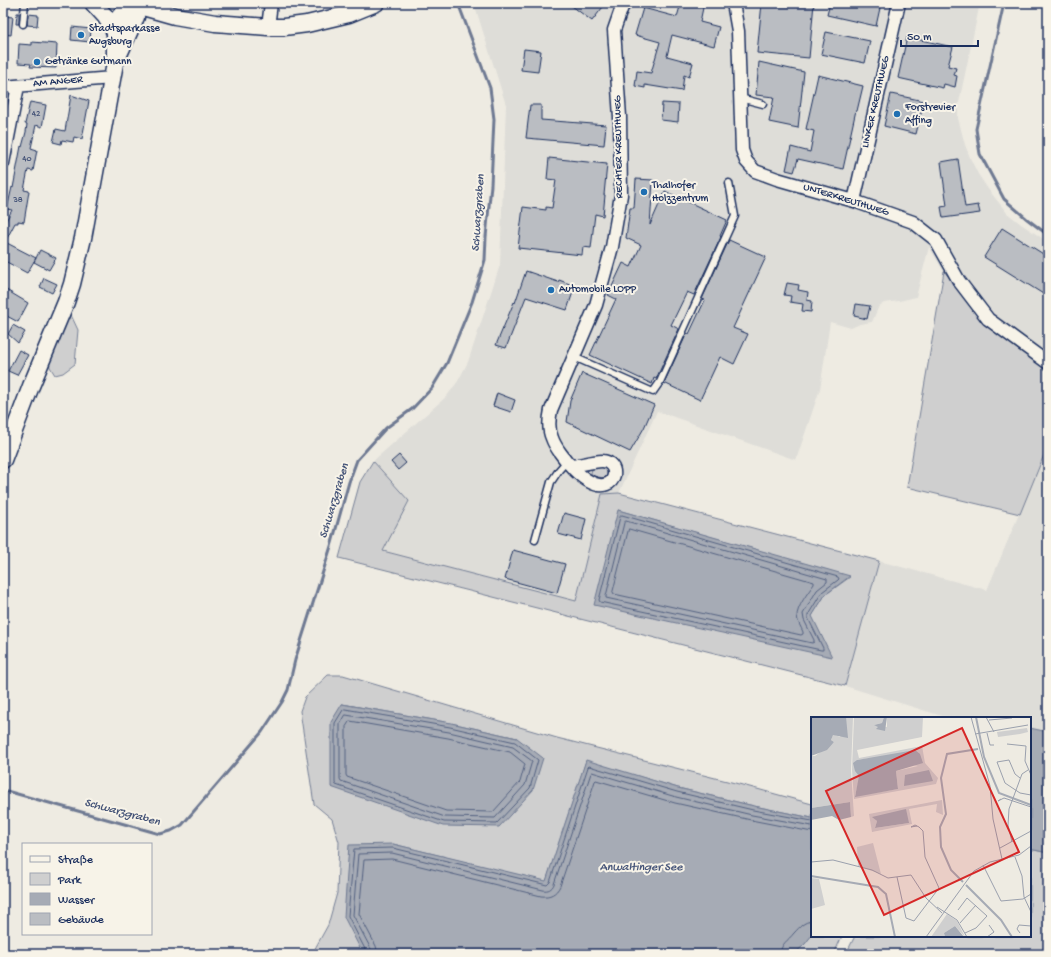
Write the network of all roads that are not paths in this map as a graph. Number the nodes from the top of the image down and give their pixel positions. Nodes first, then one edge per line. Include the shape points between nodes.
1 (25, 3) edge
2 (93, 3) edge
3 (131, 3) edge
4 (271, 3) edge
5 (376, 3) edge
6 (626, 3) edge
7 (733, 3) edge
8 (898, 3) edge
9 (23, 24) dead end
10 (268, 27) junction
11 (115, 32) junction
12 (114, 70) junction
13 (18, 86) junction
14 (3, 87) edge
15 (740, 98) junction
16 (763, 104) dead end
17 (3, 163) edge
18 (730, 184) dead end
19 (854, 201) junction
20 (574, 357) junction
21 (1048, 362) edge
22 (3, 460) edge
23 (569, 464) joint
24 (536, 540) dead end

1 - 9 lane
2 - 11 main road
3 - 10 main road via 174,16 215,23
3 - 11 main road via 120,16
3 - 12 main road via 136,17
4 - 10 street
5 - 10 main road via 349,14 307,24
6 - 20 street, RECHTER KREUTHWEG via 622,7 614,30 620,117 621,195 612,247 596,305
7 - 15 street, UNTERKREUTHWEG via 738,31
8 - 19 street, LINKER KREUTHWEG
11 - 12 main road
12 - 13 street, AM ANGER
12 - 22 main road via 72,284
13 - 14 street, AM ANGER
13 - 17 street
15 - 16 lane
15 - 19 street, UNTERKREUTHWEG via 742,150 746,161 755,172
18 - 20 lane via 736,216 660,382 653,392
19 - 21 street, UNTERKREUTHWEG via 913,222 936,240 959,281 988,319
20 - 23 street, RECHTER KREUTHWEG via 549,419 552,438
23 - 24 lane via 559,470 551,482

